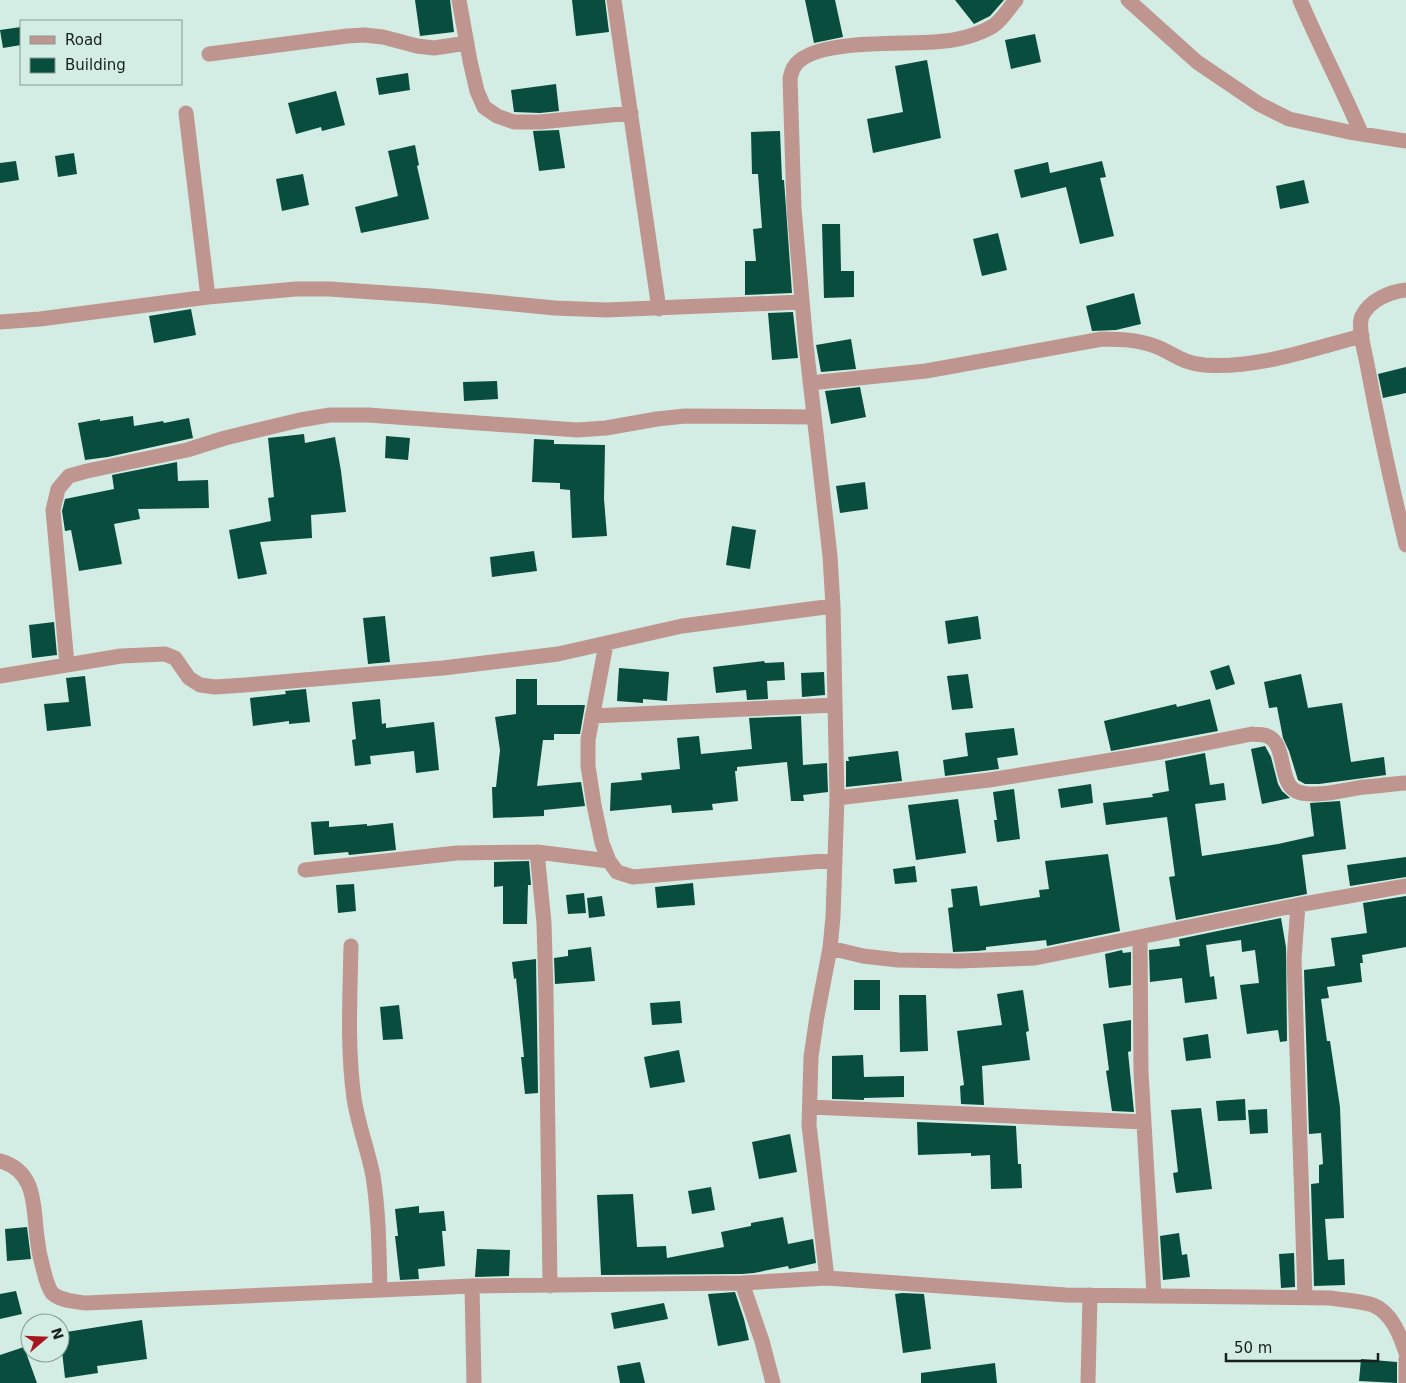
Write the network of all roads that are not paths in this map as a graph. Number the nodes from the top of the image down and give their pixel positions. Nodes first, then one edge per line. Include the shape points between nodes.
1 (459, 0) edge
2 (614, 0) edge
3 (1016, 0) edge
4 (1128, 0) edge
5 (1300, 0) edge
6 (467, 43) junction
7 (209, 54) dead end
8 (186, 113) dead end
9 (631, 113) junction
10 (1361, 134) junction
11 (1406, 141) edge
12 (1406, 290) edge
13 (208, 297) junction
14 (802, 302) junction
15 (659, 309) junction
16 (0, 322) edge
17 (1362, 336) junction
18 (810, 383) junction
19 (814, 417) junction
20 (1406, 545) edge
21 (833, 606) junction
22 (606, 644) junction
23 (67, 664) junction
24 (0, 676) edge
25 (835, 705) junction
26 (592, 716) junction
27 (1406, 783) edge
28 (837, 798) junction
29 (537, 852) junction
30 (835, 860) junction
31 (609, 861) junction
32 (305, 870) dead end
33 (1406, 886) edge
34 (1298, 906) junction
35 (1140, 938) junction
36 (352, 946) dead end
37 (830, 948) junction
38 (810, 1106) junction
39 (1144, 1122) junction
40 (0, 1161) edge
41 (827, 1278) junction
42 (742, 1283) junction
43 (472, 1286) junction
44 (550, 1286) junction
45 (380, 1290) junction
46 (1090, 1295) junction
47 (1154, 1295) junction
48 (1305, 1296) junction
49 (1406, 1353) edge
50 (1406, 1359) edge
51 (474, 1383) edge
52 (773, 1383) edge
53 (1088, 1383) edge
54 (1406, 1383) edge

1 - 6 street
2 - 9 street
3 - 14 street via 994,25 976,33 935,42 836,48 816,52 794,67 790,78 794,209
4 - 10 street via 1197,62 1259,104 1290,119
5 - 10 street
6 - 7 street via 434,48 364,35
6 - 9 street via 484,107 497,116 514,122 540,122
8 - 13 street
9 - 15 street
10 - 11 street
12 - 17 street via 1381,297 1368,306 1361,318
13 - 15 street via 296,289 572,309
13 - 16 street
14 - 15 street
14 - 18 street
17 - 18 street via 1270,360 1234,365 1182,360 1160,348 1128,338 1102,339 926,371
17 - 20 street
18 - 19 street
19 - 21 street
19 - 23 street via 685,416 576,430 330,415 69,476 58,489 53,510
21 - 22 street via 682,626
21 - 25 street
22 - 23 street via 558,654 443,668 215,687 200,685 190,678 175,658 165,654
22 - 26 street
23 - 24 street
25 - 26 street
25 - 28 street
26 - 31 street via 588,766 602,843
27 - 28 street via 1322,793 1297,792 1291,787 1273,739 1252,734 989,780
28 - 30 street
29 - 31 street
29 - 32 street via 457,853
29 - 44 street via 546,982
30 - 31 street via 633,877 617,872
30 - 37 street
33 - 34 street
34 - 35 street
34 - 48 street via 1294,959
35 - 37 street via 1036,958 959,961 898,960
35 - 39 street
36 - 45 street via 350,1023 354,1097 377,1210
37 - 38 street via 811,1057
38 - 39 street
38 - 41 street via 809,1125
39 - 47 street
40 - 45 street via 12,1164 30,1188 44,1275 53,1293 61,1299 85,1303
41 - 42 street
41 - 46 street
42 - 44 street
42 - 52 street
43 - 44 street
43 - 45 street
43 - 51 street
46 - 47 street
46 - 53 street
47 - 48 street
48 - 49 street via 1373,1305 1388,1316
50 - 54 street

